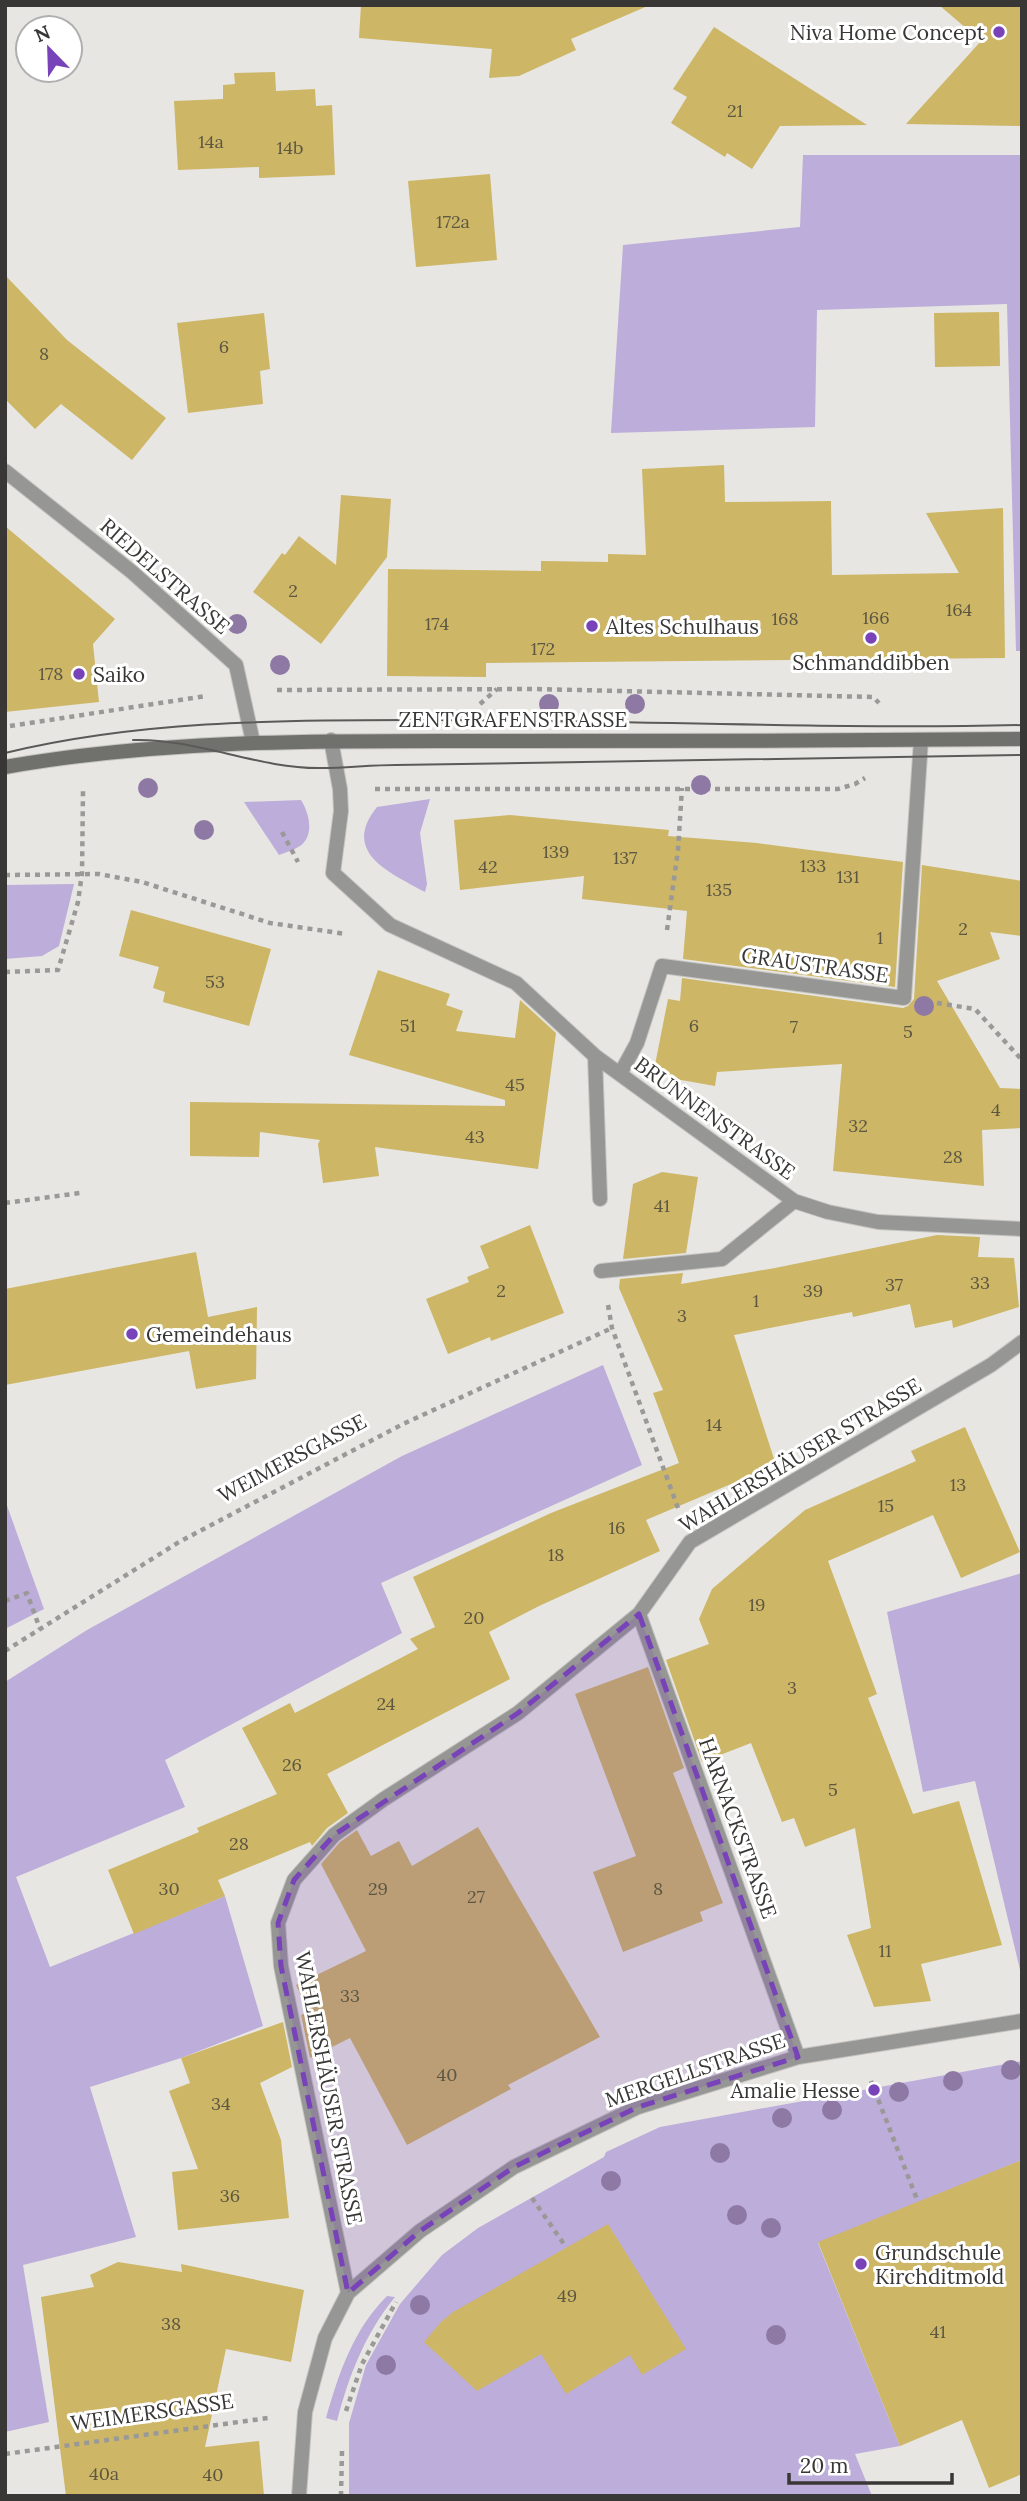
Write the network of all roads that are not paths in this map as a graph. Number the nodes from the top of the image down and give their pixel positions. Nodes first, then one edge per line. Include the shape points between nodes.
1 (5, 471) edge
2 (1022, 738) edge
3 (331, 740) junction
4 (921, 740) junction
5 (253, 742) junction
6 (5, 767) edge
7 (595, 1056) junction
8 (620, 1074) junction
9 (600, 1199) dead end
10 (794, 1201) junction
11 (1022, 1229) edge
12 (601, 1271) dead end
13 (1022, 1342) edge
14 (639, 1614) junction
15 (1022, 2021) edge
16 (798, 2057) junction
17 (348, 2292) junction
18 (299, 2496) edge

1 - 5 street, RIEDELSTRASSE via 132,572 236,665
2 - 4 street, ZENTGRAFENSTRASSE
3 - 4 street, ZENTGRAFENSTRASSE
3 - 5 street, ZENTGRAFENSTRASSE
3 - 7 street, BRUNNENSTRASSE via 341,811 333,873 390,925 516,983
4 - 8 street, GRAUSTRASSE via 904,998 662,966 637,1043
5 - 6 street, ZENTGRAFENSTRASSE via 83,755
7 - 8 street, BRUNNENSTRASSE
7 - 9 street
8 - 10 street, BRUNNENSTRASSE
10 - 11 street, BRUNNENSTRASSE via 878,1222
10 - 12 street via 722,1259
13 - 14 street, WAHLERSHÄUSER STRASSE via 979,1372 690,1542
14 - 16 street, HARNACKSTRASSE
14 - 17 street, WAHLERSHÄUSER STRASSE via 518,1713 334,1835 294,1880 278,1923 281,1966
15 - 16 street, MERGELLSTRASSE
16 - 17 street, MERGELLSTRASSE via 638,2107 514,2167 420,2231
17 - 18 street via 325,2338 305,2412

